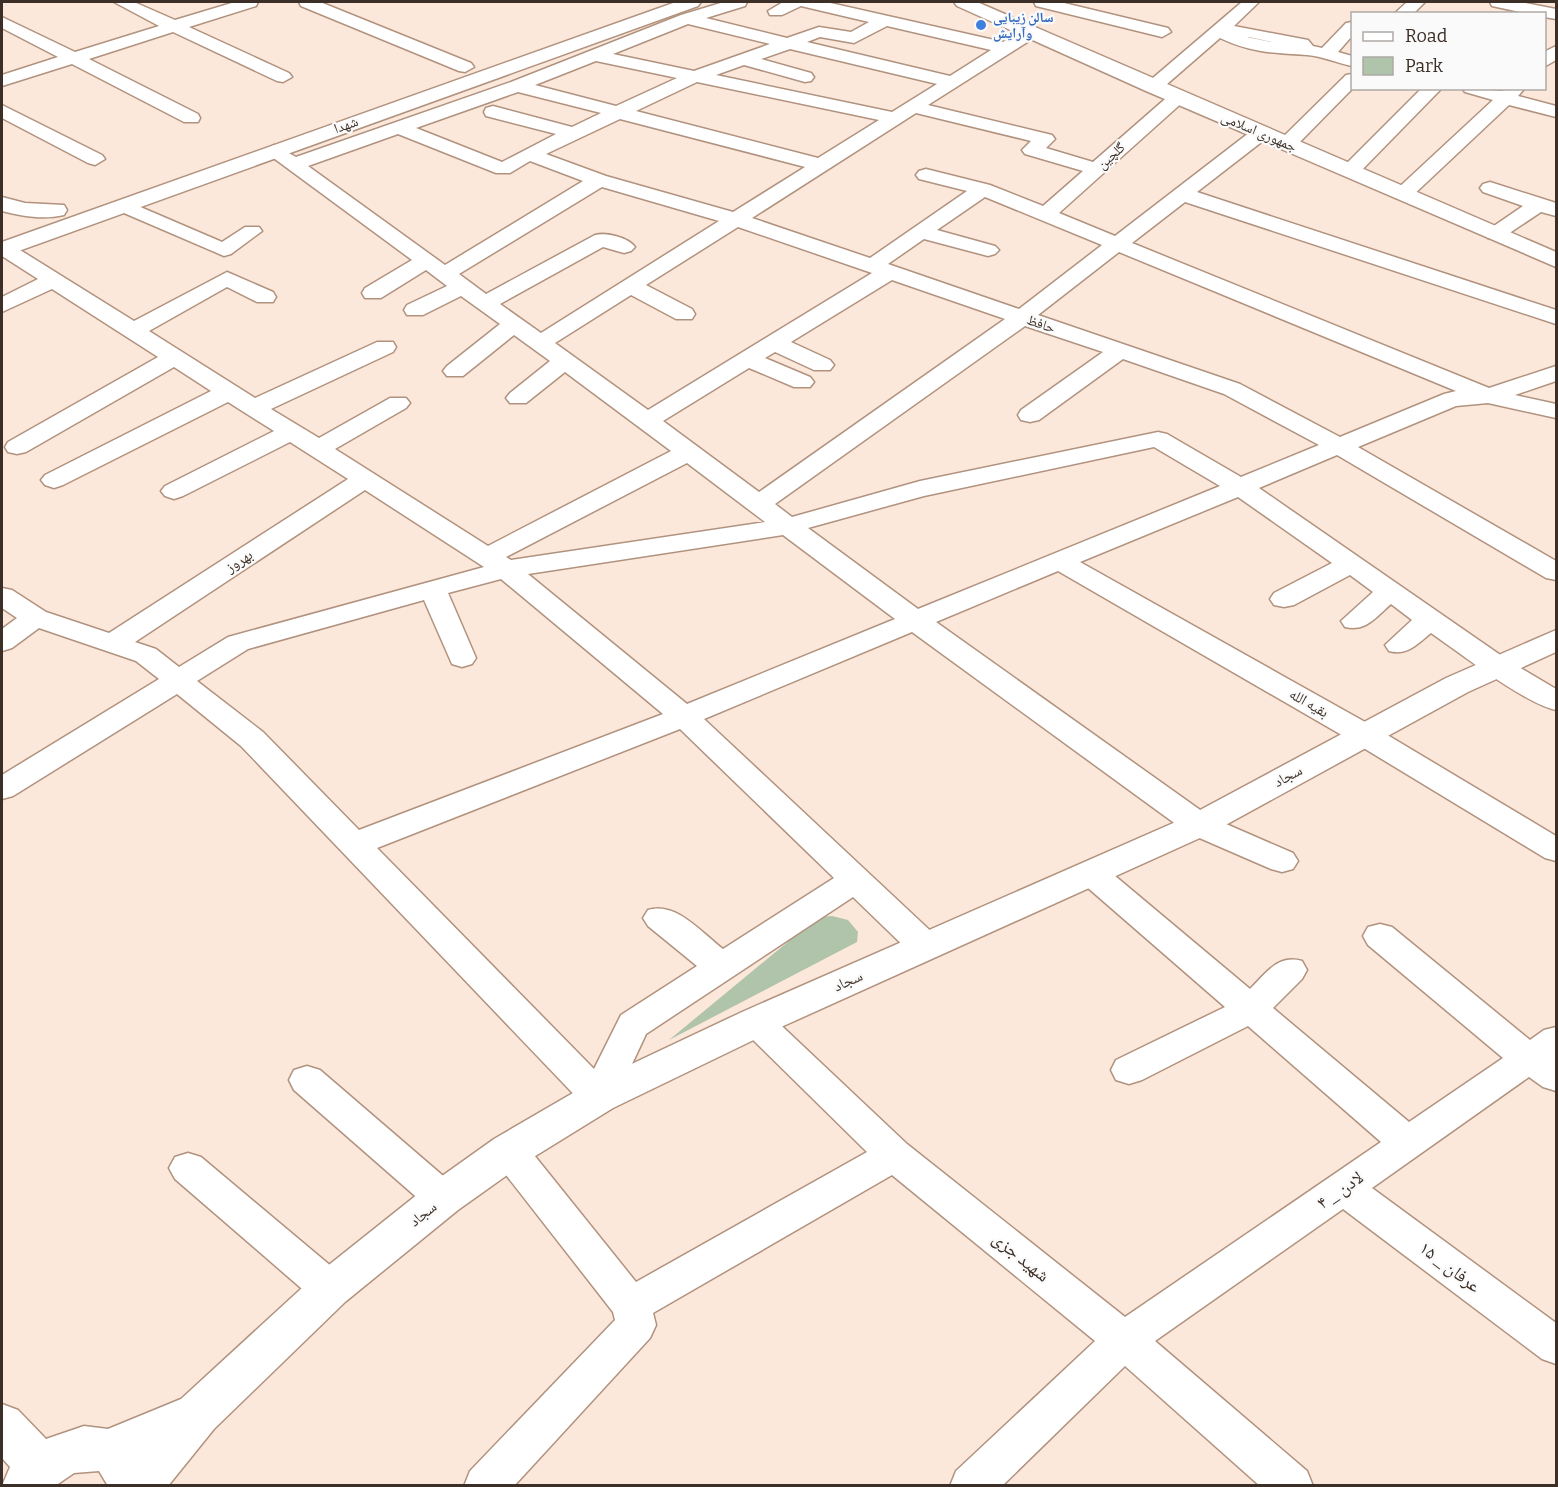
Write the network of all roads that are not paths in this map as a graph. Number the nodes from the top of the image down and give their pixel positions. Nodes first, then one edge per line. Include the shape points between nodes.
1 (122, 2) edge
2 (250, 2) edge
3 (307, 2) edge
4 (649, 2) edge
5 (739, 2) edge
6 (796, 2) edge
7 (806, 2) edge
8 (963, 2) edge
9 (1042, 2) edge
10 (1251, 2) edge
11 (1417, 2) edge
12 (1498, 2) edge
13 (689, 10) edge
14 (776, 11) dead end
15 (1404, 12) edge
16 (1557, 14) edge
17 (886, 20) junction
18 (2, 22) edge
19 (175, 26) junction
20 (1351, 29) edge
21 (1217, 30) junction
22 (1031, 32) junction
23 (1182, 36) junction
24 (544, 38) junction
25 (787, 42) junction
26 (566, 46) junction
27 (1007, 48) junction
28 (1557, 50) edge
29 (1325, 55) junction
30 (596, 56) junction
31 (70, 59) junction
32 (741, 59) junction
33 (1351, 61) edge
34 (1546, 61) edge
35 (465, 67) junction
36 (283, 77) dead end
37 (805, 77) dead end
38 (692, 78) junction
39 (2, 81) edge
40 (1351, 81) edge
41 (952, 82) junction
42 (517, 86) junction
43 (1153, 87) junction
44 (1431, 90) edge
45 (1487, 90) edge
46 (1512, 93) edge
47 (1178, 97) junction
48 (913, 107) junction
49 (2, 111) edge
50 (493, 112) dead end
51 (618, 112) junction
52 (1557, 112) edge
53 (191, 118) dead end
54 (895, 118) junction
55 (396, 127) junction
56 (574, 133) junction
57 (1261, 133) junction
58 (1287, 144) junction
59 (1032, 150) junction
60 (530, 154) junction
61 (284, 158) junction
62 (95, 159) dead end
63 (1011, 162) dead end
64 (821, 165) junction
65 (1096, 169) junction
66 (1350, 171) junction
67 (926, 176) dead end
68 (599, 180) junction
69 (1490, 188) dead end
70 (983, 189) junction
71 (1182, 194) junction
72 (1403, 194) junction
73 (2, 204) edge
74 (124, 206) junction
75 (1548, 207) edge
76 (56, 210) junction
77 (1045, 215) junction
78 (735, 219) junction
79 (252, 231) dead end
80 (921, 232) junction
81 (1495, 234) junction
82 (1116, 244) junction
83 (624, 247) dead end
84 (988, 250) dead end
85 (9, 251) edge
86 (1557, 260) edge
87 (881, 269) junction
88 (444, 274) junction
89 (53, 280) junction
90 (630, 285) junction
91 (373, 293) dead end
92 (265, 297) dead end
93 (485, 303) junction
94 (2, 305) edge
95 (415, 310) dead end
96 (684, 314) dead end
97 (1022, 317) junction
98 (1557, 317) edge
99 (514, 324) junction
100 (133, 331) junction
101 (540, 343) junction
102 (774, 343) junction
103 (385, 347) dead end
104 (1120, 351) junction
105 (174, 357) junction
106 (747, 359) junction
107 (565, 361) junction
108 (822, 365) dead end
109 (455, 371) dead end
110 (1557, 373) edge
111 (802, 382) dead end
112 (228, 392) junction
113 (1488, 396) junction
114 (518, 398) dead end
115 (398, 403) dead end
116 (253, 408) junction
117 (1557, 411) edge
118 (1030, 415) dead end
119 (647, 421) junction
120 (291, 432) junction
121 (1339, 446) junction
122 (17, 447) dead end
123 (318, 449) junction
124 (688, 452) junction
125 (365, 479) junction
126 (54, 480) dead end
127 (1239, 486) junction
128 (174, 491) dead end
129 (759, 504) junction
130 (788, 526) junction
131 (1059, 561) junction
132 (497, 563) junction
133 (1351, 564) junction
134 (1557, 572) edge
135 (432, 590) junction
136 (1390, 591) junction
137 (2, 596) edge
138 (1284, 598) dead end
139 (36, 618) junction
140 (1430, 619) junction
141 (914, 620) junction
142 (1355, 621) dead end
143 (1557, 640) edge
144 (2, 642) edge
145 (112, 644) junction
146 (1399, 645) dead end
147 (462, 658) dead end
148 (1499, 667) junction
149 (179, 680) junction
150 (1557, 701) edge
151 (684, 716) junction
152 (1363, 734) junction
153 (2, 789) edge
154 (1199, 825) junction
155 (355, 844) junction
156 (1557, 850) edge
157 (1282, 861) dead end
158 (1091, 873) junction
159 (855, 880) junction
160 (660, 918) dead end
161 (1380, 936) dead end
162 (925, 946) junction
163 (722, 967) junction
164 (1290, 970) dead end
165 (1251, 1009) junction
166 (756, 1022) junction
167 (1547, 1059) edge
168 (1129, 1070) dead end
169 (307, 1080) dead end
170 (599, 1097) junction
171 (1408, 1143) junction
172 (509, 1151) junction
173 (894, 1155) junction
174 (188, 1168) dead end
175 (1344, 1188) junction
176 (443, 1198) junction
177 (330, 1289) junction
178 (631, 1305) junction
179 (1124, 1340) junction
180 (1557, 1346) edge
181 (2, 1425) edge
182 (126, 1474) edge
183 (32, 1476) edge
184 (485, 1485) edge
185 (971, 1485) edge
186 (1292, 1485) edge

1 - 19 street
2 - 19 street
3 - 35 street
4 - 24 street, شهدا
5 - 13 street
6 - 14 street
7 - 17 street
8 - 22 street, جمهوری اسلامی
9 - 23 street
10 - 21 street
11 - 15 street
12 - 16 street
13 - 25 street
13 - 26 street, شهدا
13 - 30 street
17 - 25 street via 854,38 819,32
17 - 27 street
18 - 31 street
19 - 31 street
19 - 36 street
20 - 29 street
21 - 23 street
21 - 29 street via 1233,39
22 - 27 street
22 - 43 street, جمهوری اسلامی
23 - 43 street
24 - 26 street
24 - 35 street, شهدا
25 - 32 street
25 - 41 street
26 - 61 street, شهدا
27 - 41 street
28 - 34 street
29 - 33 street
30 - 38 street
30 - 42 street
31 - 39 street
31 - 53 street
32 - 37 street
32 - 38 street
35 - 76 street, شهدا
38 - 51 street
38 - 54 street
40 - 58 street
41 - 48 street
42 - 51 street
42 - 55 street
43 - 47 street, جمهوری اسلامی
44 - 66 street
45 - 46 street
46 - 52 street
46 - 72 street
47 - 57 street, جمهوری اسلامی
47 - 65 street, گلچین
48 - 54 street
48 - 59 street via 1044,139
49 - 62 street
50 - 56 street
51 - 56 street
51 - 64 street
54 - 64 street
55 - 60 street via 503,169
55 - 61 street
56 - 60 street
57 - 58 street, جمهوری اسلامی
57 - 71 street
58 - 66 street, جمهوری اسلامی
59 - 63 street
59 - 65 street
60 - 68 street, حافظ
61 - 74 street, شهدا
61 - 88 street
64 - 78 street
65 - 77 street, گلچین
66 - 72 street, جمهوری اسلامی
67 - 70 street
68 - 78 street, حافظ
68 - 88 street
69 - 75 street
70 - 77 street
70 - 80 street
71 - 82 street
71 - 98 street
72 - 81 street, جمهوری اسلامی
73 - 76 street via 26,210
74 - 79 street via 224,250
74 - 85 street, شهدا
75 - 81 street
76 - 85 street, شهدا
77 - 82 street
78 - 87 street, حافظ
78 - 90 street
80 - 84 street
80 - 87 street
81 - 86 street, جمهوری اسلامی
82 - 97 street
82 - 113 street
83 - 93 street via 602,239
85 - 89 street
87 - 97 street, حافظ
87 - 102 street
88 - 91 street
88 - 93 street
88 - 95 street
89 - 94 street
89 - 100 street
90 - 96 street
90 - 101 street
92 - 100 street via 226,278
93 - 99 street
97 - 104 street, حافظ
97 - 129 street
99 - 101 street
99 - 109 street
100 - 105 street
101 - 107 street
102 - 106 street
102 - 108 street
103 - 116 street
104 - 118 street
104 - 121 street, حافظ via 1232,390
105 - 112 street
105 - 122 street
106 - 111 street
106 - 119 street
107 - 114 street
107 - 119 street
110 - 113 street
112 - 116 street
112 - 126 street
113 - 117 street
113 - 121 street via 1452,399
115 - 123 street
116 - 120 street
119 - 124 street
120 - 123 street
120 - 128 street
121 - 127 street
121 - 134 street, حافظ
123 - 125 street
124 - 129 street
124 - 132 street
125 - 132 street
125 - 145 street, بهروز
127 - 130 street via 1158,439 920,489
127 - 131 street
127 - 133 street
129 - 130 street
130 - 132 street
130 - 141 street
131 - 141 street
131 - 152 street, بقیه الله
132 - 135 street
132 - 151 street
133 - 136 street
133 - 138 street
135 - 147 street
135 - 149 street via 238,643
136 - 140 street
136 - 142 street
137 - 139 street
139 - 144 street
139 - 145 street
140 - 146 street
140 - 148 street
141 - 151 street
141 - 154 street
143 - 148 street, سجاد
145 - 149 street via 146,655
148 - 150 street
148 - 152 street, سجاد
149 - 153 street
149 - 155 street via 252,739
151 - 155 street
151 - 159 street
152 - 154 street, سجاد
152 - 156 street, بقیه الله
154 - 157 street
154 - 158 street, سجاد
155 - 170 street
158 - 162 street, سجاد
158 - 165 street
159 - 162 street
159 - 163 street
160 - 163 street
161 - 167 street
162 - 166 street, سجاد
163 - 170 street via 633,1025
164 - 165 street
165 - 168 street
165 - 171 street
166 - 170 street, سجاد
166 - 173 street, شهید جزی
167 - 171 street, لادن _ ۴
169 - 176 street
170 - 172 street, سجاد
171 - 175 street, لادن _ ۴
172 - 176 street, سجاد
172 - 178 street
173 - 178 street
173 - 179 street, شهید جزی
174 - 177 street
175 - 179 street, لادن _ ۴
175 - 180 street, عرفان _ ۱۵
176 - 177 street, سجاد
177 - 182 street, سجاد via 198,1414
178 - 184 street via 636,1324
179 - 185 street, لادن _ ۴
179 - 186 street, شهید جزی
181 - 183 street
182 - 183 street via 94,1447 57,1455

